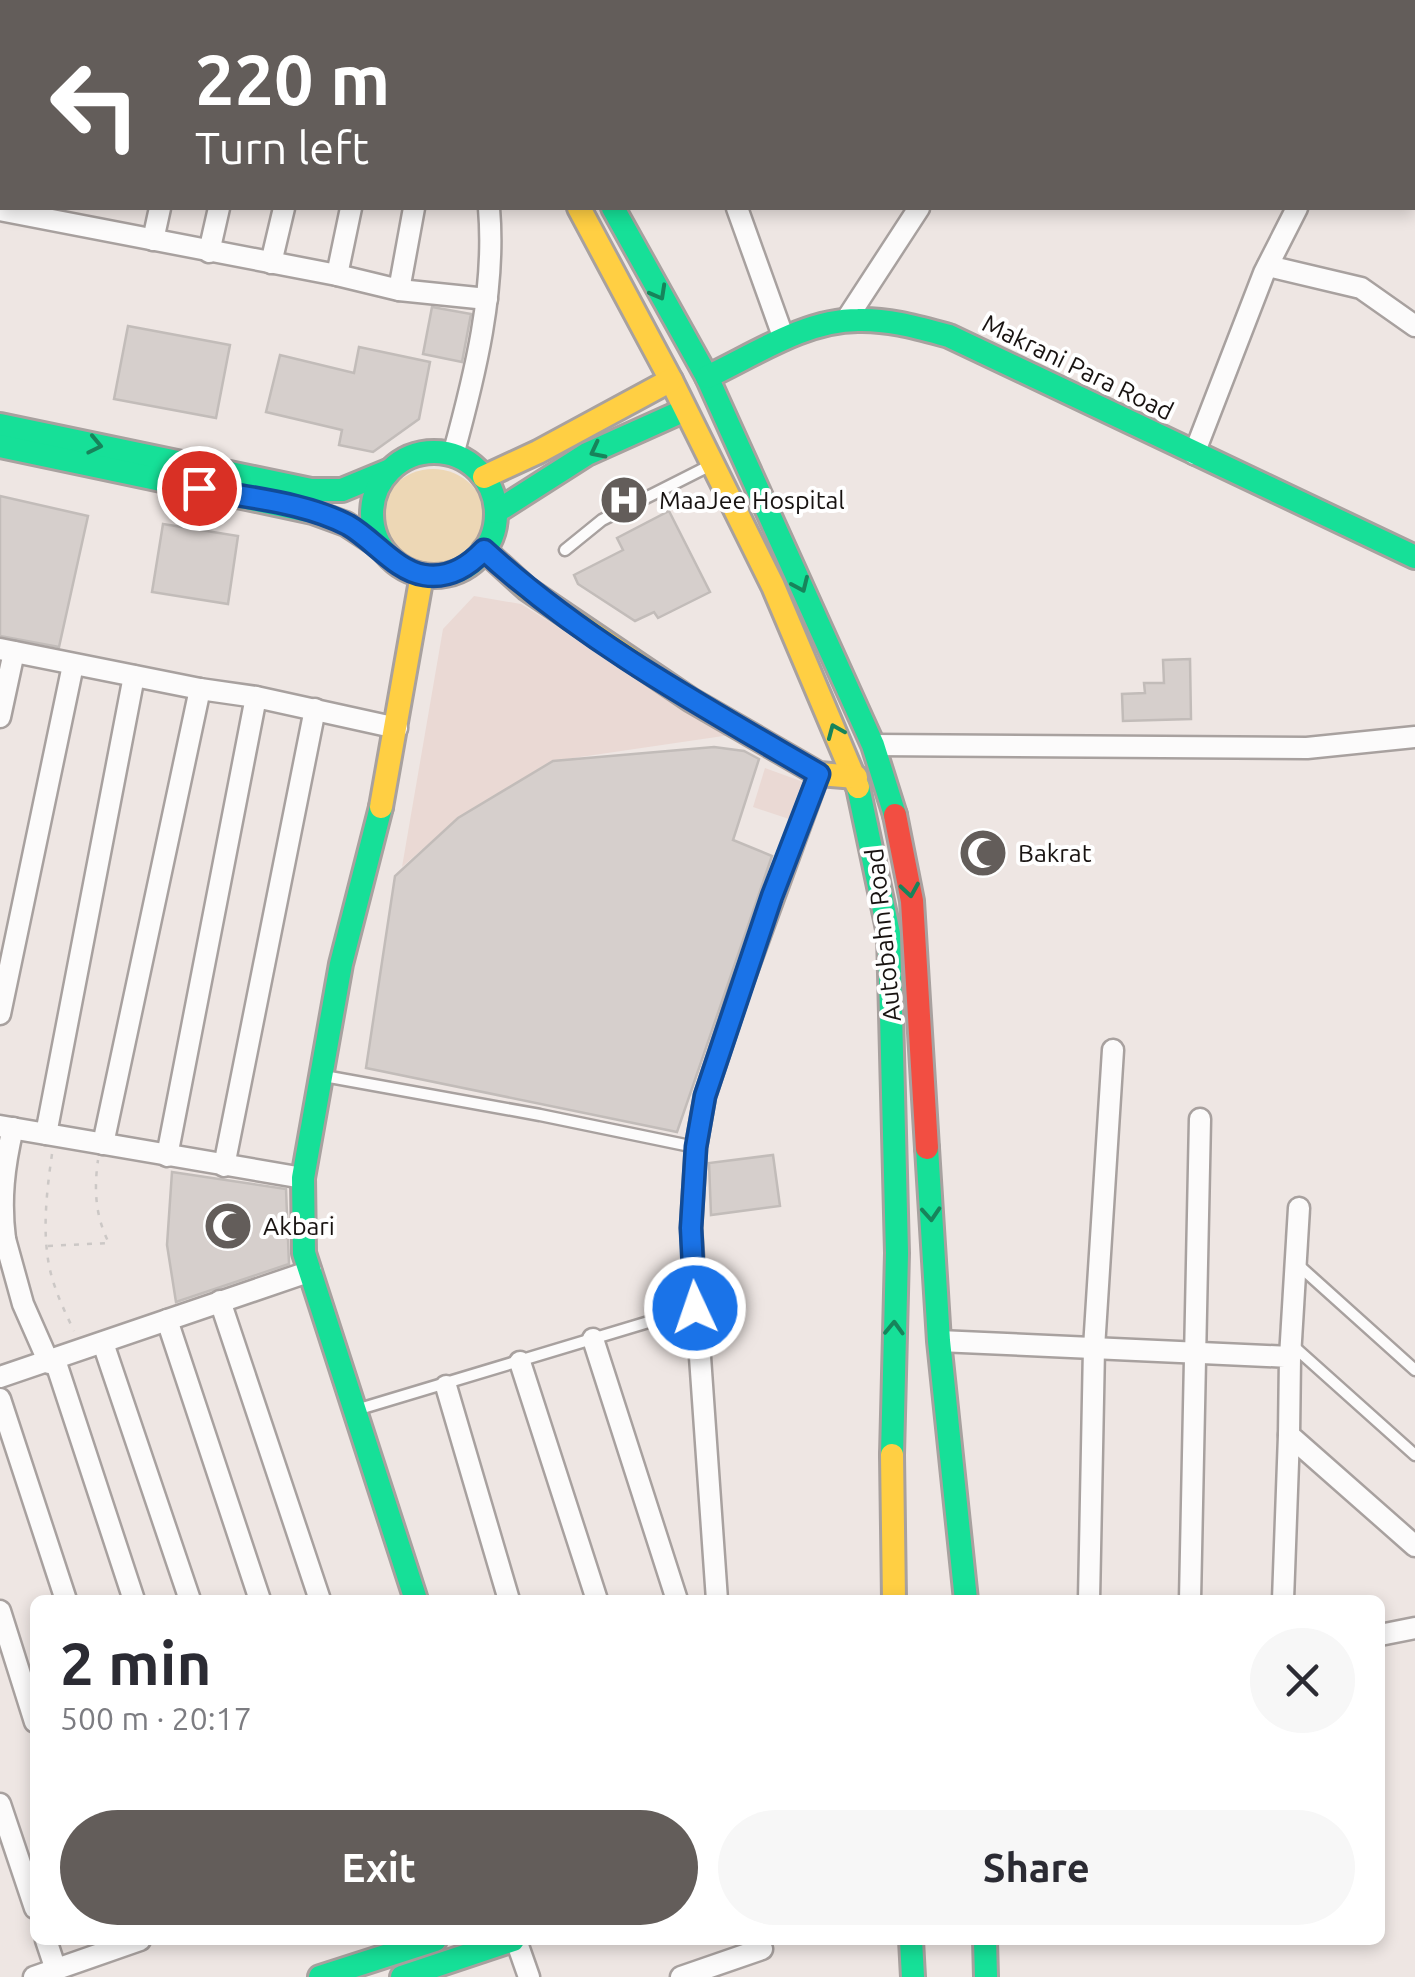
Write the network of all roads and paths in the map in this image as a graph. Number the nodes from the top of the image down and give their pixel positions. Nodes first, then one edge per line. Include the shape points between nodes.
1 (0, 210) edge
2 (160, 210) edge
3 (219, 210) edge
4 (284, 210) edge
5 (351, 210) edge
6 (414, 210) edge
7 (489, 210) edge
8 (581, 210) edge
9 (613, 210) edge
10 (738, 210) edge
11 (919, 210) edge
12 (1296, 210) edge
13 (30, 212) edge
14 (94, 217) edge
15 (153, 240) junction
16 (209, 252) junction
17 (271, 263) junction
18 (1268, 266) junction
19 (336, 275) junction
20 (399, 290) junction
21 (486, 299) junction
22 (846, 320) junction
23 (1415, 326) edge
24 (784, 339) junction
25 (708, 377) junction
26 (671, 380) junction
27 (686, 410) junction
28 (0, 425) edge
29 (0, 446) edge
30 (1194, 454) junction
31 (453, 455) junction
32 (712, 464) junction
33 (388, 471) junction
34 (484, 477) junction
35 (496, 512) junction
36 (381, 547) junction
37 (484, 550) junction
38 (566, 550) dead end
39 (1415, 557) edge
40 (422, 575) junction
41 (7, 651) edge
42 (72, 665) junction
43 (134, 676) junction
44 (200, 690) junction
45 (256, 696) junction
46 (315, 710) junction
47 (0, 717) edge
48 (397, 728) junction
49 (1415, 737) edge
50 (873, 745) junction
51 (819, 774) junction
52 (856, 778) junction
53 (0, 1014) edge
54 (1114, 1050) dead end
55 (323, 1076) junction
56 (1200, 1119) dead end
57 (6, 1127) edge
58 (50, 1134) junction
59 (103, 1144) junction
60 (696, 1147) junction
61 (167, 1156) junction
62 (224, 1166) junction
63 (303, 1178) junction
64 (1299, 1208) dead end
65 (2, 1240) edge
66 (48, 1246) junction
67 (1295, 1262) junction
68 (310, 1270) junction
69 (220, 1301) junction
70 (695, 1308) junction
71 (166, 1320) junction
72 (593, 1338) junction
73 (939, 1340) junction
74 (103, 1343) junction
75 (1094, 1348) junction
76 (82, 1350) junction
77 (1290, 1350) junction
78 (1196, 1352) junction
79 (52, 1362) junction
80 (520, 1362) junction
81 (1415, 1370) edge
82 (0, 1377) edge
83 (446, 1386) junction
84 (947, 1393) junction
85 (0, 1399) edge
86 (891, 1399) junction
87 (354, 1411) junction
88 (1289, 1435) junction
89 (1415, 1454) edge
90 (1415, 1546) edge
91 (64, 1595) edge
92 (132, 1595) edge
93 (188, 1595) edge
94 (258, 1595) edge
95 (318, 1595) edge
96 (414, 1595) edge
97 (508, 1595) edge
98 (595, 1595) edge
99 (675, 1595) edge
100 (716, 1595) edge
101 (894, 1595) edge
102 (966, 1595) edge
103 (1089, 1595) edge
104 (1190, 1595) edge
105 (1284, 1595) edge
106 (0, 1611) edge
107 (1415, 1628) edge
108 (1385, 1634) edge
109 (30, 1706) edge
110 (0, 1804) edge
111 (30, 1893) edge
112 (48, 1945) edge
113 (419, 1945) edge
114 (500, 1945) edge
115 (517, 1945) edge
116 (911, 1945) edge
117 (985, 1945) edge
118 (106, 1946) edge
119 (762, 1949) dead end
120 (56, 1970) junction
121 (708, 1972) edge
122 (34, 1977) edge
123 (320, 1977) edge
124 (402, 1977) edge
125 (529, 1977) edge
126 (681, 1977) edge
127 (913, 1977) edge
128 (986, 1977) edge

1 - 13 street
2 - 15 street
3 - 16 street
4 - 17 street
5 - 19 street
6 - 20 street
7 - 21 street via 493,252
8 - 26 main road, Autobahn Road
9 -> 25 main road, Autobahn Road
10 - 24 street
11 - 22 street
12 - 18 street
13 - 14 street
14 - 15 street
15 - 16 street
16 - 17 street
17 - 19 street
18 - 23 street via 1361,288
18 - 30 street
19 - 20 street
20 - 21 street
21 - 31 street
22 - 24 main road, Makrani Para Road
22 - 30 main road, Makrani Para Road via 949,336
24 - 25 main road, Makrani Para Road
25 -> 50 main road, Autobahn Road
26 - 27 main road, Autobahn Road
26 - 34 main road
27 - 32 main road, Autobahn Road
27 -> 35 main road via 547,476
28 -> 33 main road via 311,490 342,490
29 - 36 main road via 313,512
30 - 39 main road, Makrani Para Road
31 - 33 main road via 418,454
31 - 34 main road
32 - 38 lane via 602,520
52 -> 32 main road, Autobahn Road
33 - 36 main road via 372,508
34 - 35 main road
35 - 37 main road
36 - 40 main road
37 - 40 main road via 457,572
37 - 51 main road via 526,589 691,700
40 - 48 main road
41 - 42 street
41 - 47 street
42 - 43 street
42 - 53 street
43 - 44 street
43 - 58 street
44 - 45 street
44 - 59 street
45 - 46 street
45 - 61 street
46 - 48 street
46 - 62 street
48 - 55 main road
49 - 50 street via 1306,748
50 -> 73 main road, Autobahn Road via 899,826 912,901
51 - 52 main road
51 - 60 street via 705,1096
86 -> 52 main road, Autobahn Road via 897,1253 888,934
54 - 75 street
55 - 60 lane
55 - 63 main road
56 - 78 street
57 - 58 street
57 - 65 street
58 - 59 street
58 - 66 path
59 - 61 street
59 - 66 path via 96,1197 109,1242
60 - 70 street
61 - 62 street
62 - 63 street
63 - 68 main road
64 - 67 street
65 - 79 street
66 - 76 path via 53,1284
67 - 77 street
67 - 81 lane
68 - 69 street
68 - 87 main road
69 - 71 street
69 - 95 street
70 - 72 lane
70 - 100 street
71 - 74 street
71 - 94 street
72 - 80 lane
72 - 99 street
73 - 75 street
73 - 84 main road, Autobahn Road
74 - 76 street
74 - 93 street
75 - 78 street
75 - 103 street
76 - 79 street
77 - 78 street
77 - 88 street
77 - 89 lane
78 - 104 street
79 - 82 street
79 - 92 street
80 - 83 lane
80 - 98 street
83 - 87 lane
83 - 97 street
84 - 86 main road via 932,1434 940,1494 924,1501 910,1490
84 - 102 main road, Autobahn Road
85 - 91 street
86 - 101 main road, Autobahn Road
87 - 96 main road
88 - 90 street
88 - 105 street
106 - 109 street
107 - 108 street
110 - 111 street
112 - 120 street
113 - 123 main road
114 - 124 main road
115 - 125 street
116 - 127 main road
117 - 128 main road
118 - 120 street
119 - 121 street
120 - 122 street
121 - 126 street

